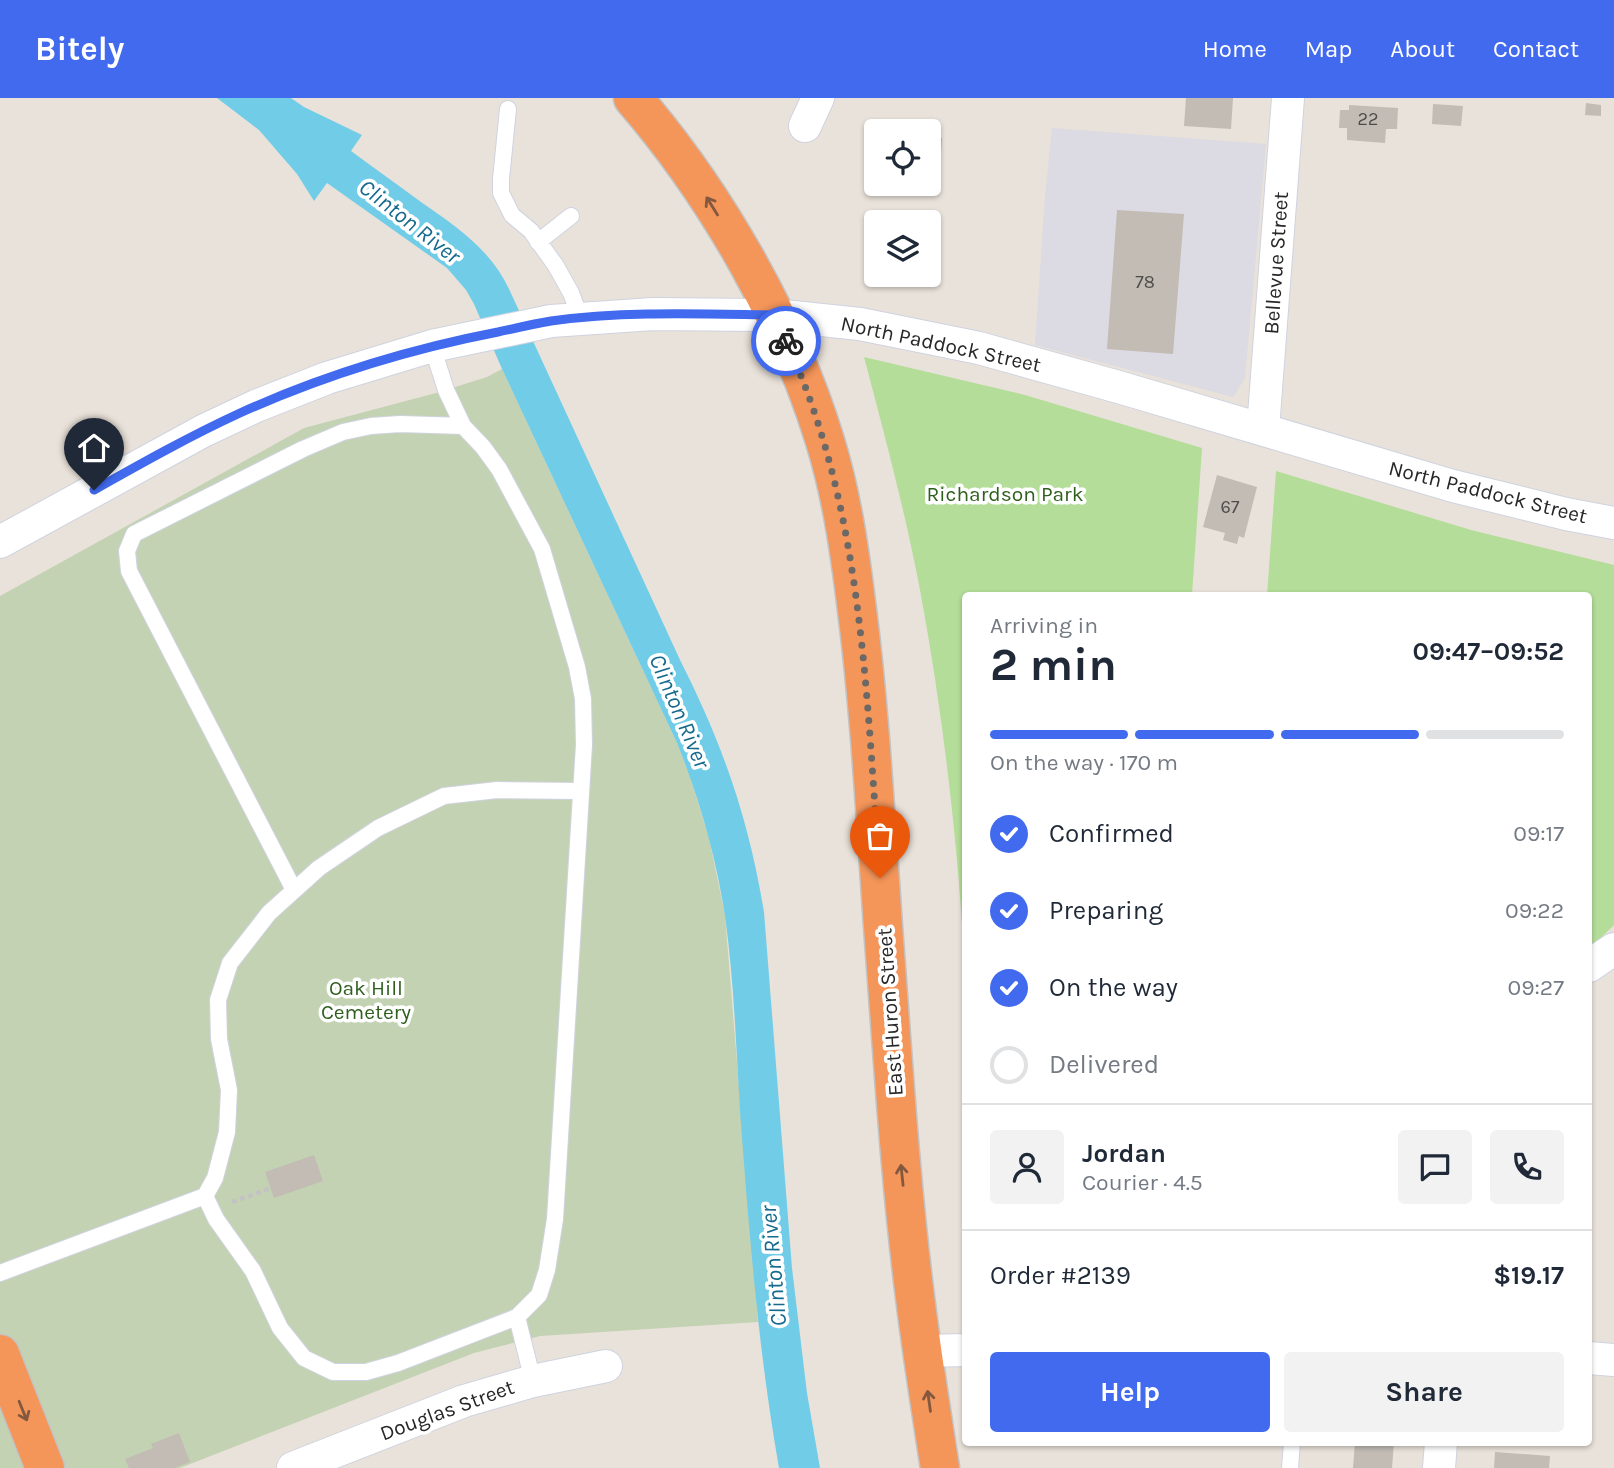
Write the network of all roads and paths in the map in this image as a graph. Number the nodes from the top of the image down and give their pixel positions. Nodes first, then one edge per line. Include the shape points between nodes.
1 (634, 98) edge
2 (1288, 98) edge
3 (508, 109) dead end
4 (571, 216) dead end
5 (538, 242) junction
6 (774, 315) junction
7 (566, 320) junction
8 (447, 343) junction
9 (463, 426) junction
10 (1264, 429) junction
11 (1614, 523) edge
12 (0, 542) edge
13 (581, 791) junction
14 (294, 890) junction
15 (1614, 950) edge
16 (1592, 964) edge
17 (271, 1188) dead end
18 (208, 1203) junction
19 (0, 1273) edge
20 (517, 1317) junction
21 (962, 1350) edge
22 (922, 1351) junction
23 (0, 1354) edge
24 (1592, 1357) edge
25 (1614, 1360) edge
26 (606, 1366) dead end
27 (533, 1381) junction
28 (1292, 1446) edge
29 (1441, 1446) edge
30 (45, 1468) edge
31 (293, 1468) edge
32 (940, 1468) edge
33 (1290, 1468) edge
34 (1440, 1468) edge

6 -> 1 highway, East Huron Street via 701,187
2 - 10 street, Bellevue Street
3 - 5 lane via 500,193 512,215
4 - 5 lane
5 - 7 lane via 571,293
6 - 7 street, North Paddock Street via 653,314
6 - 10 street, North Paddock Street via 860,324 979,348
22 -> 6 highway, East Huron Street via 900,1153 865,671 849,551 825,443
7 - 8 street, North Paddock Street
8 - 9 lane via 446,390
8 - 12 street, North Paddock Street via 338,374 240,413
9 - 13 lane via 499,469 542,549 583,699
9 - 14 lane via 386,425 343,432 134,534 127,551 129,571
10 - 11 street, North Paddock Street via 1453,486
13 - 14 lane via 498,790 444,796 378,828
13 - 20 lane via 555,1219 539,1295
14 - 18 lane via 269,913 230,963 218,1000 219,1039 229,1090 227,1132
15 - 16 street
17 - 18 path
18 - 19 lane
18 - 20 lane via 253,1270 280,1328 304,1358 333,1371 366,1372 398,1363
20 - 27 lane
21 - 22 street
32 -> 22 highway, East Huron Street
23 -> 30 highway
24 - 25 street
26 - 27 street, Douglas Street
27 - 31 street, Douglas Street via 464,1401
28 - 33 lane
29 - 34 street

